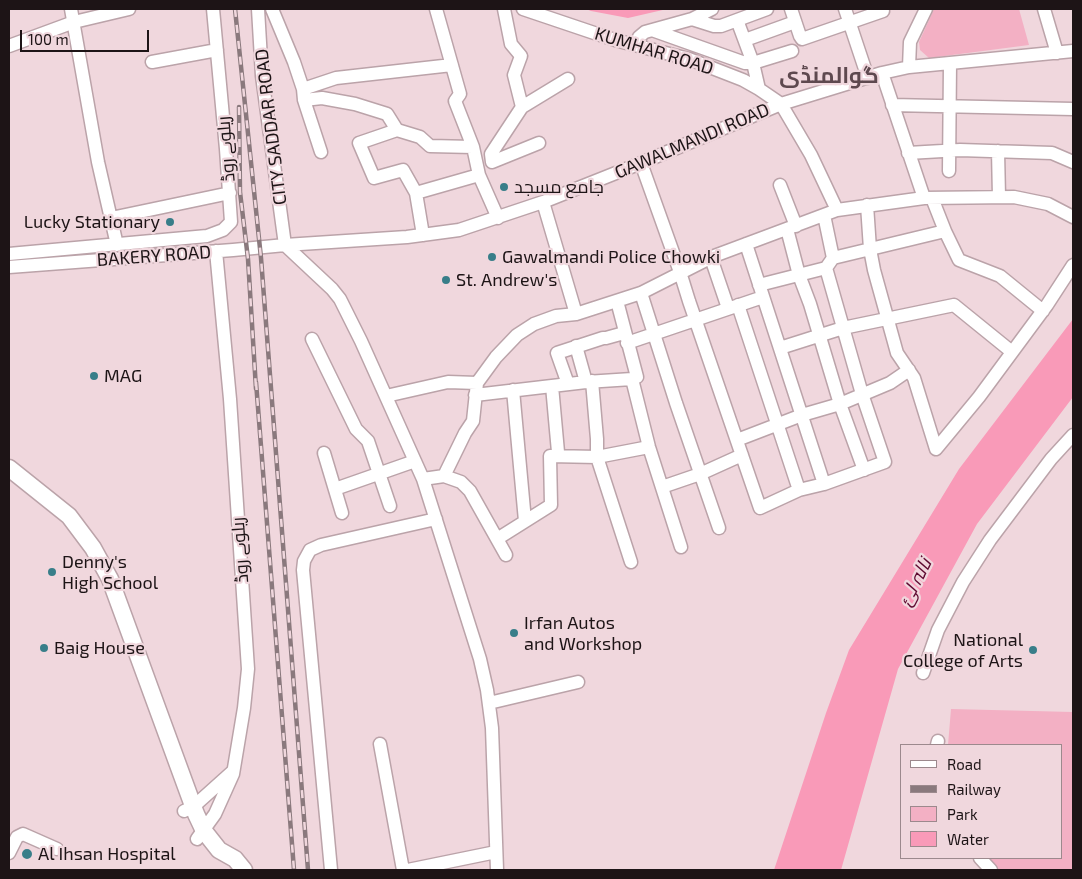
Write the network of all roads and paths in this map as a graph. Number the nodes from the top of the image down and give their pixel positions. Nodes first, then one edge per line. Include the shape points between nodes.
1 (71, 9) edge
2 (129, 9) edge
3 (213, 9) edge
4 (258, 9) edge
5 (272, 9) edge
6 (436, 9) edge
7 (504, 9) edge
8 (523, 9) edge
9 (712, 9) edge
10 (767, 9) edge
11 (791, 9) edge
12 (846, 9) edge
13 (926, 9) edge
14 (1044, 9) edge
15 (883, 11) dead end
16 (692, 19) junction
17 (737, 20) junction
18 (74, 22) junction
19 (795, 22) junction
20 (850, 23) junction
21 (652, 30) junction
22 (745, 40) junction
23 (636, 44) junction
24 (9, 46) edge
25 (217, 50) junction
26 (792, 51) dead end
27 (1073, 51) edge
28 (1057, 53) junction
29 (152, 62) dead end
30 (753, 63) junction
31 (950, 64) junction
32 (452, 65) junction
33 (909, 67) junction
34 (882, 74) junction
35 (868, 78) junction
36 (568, 79) dead end
37 (758, 89) junction
38 (303, 94) junction
39 (781, 104) junction
40 (892, 105) junction
41 (522, 107) junction
42 (950, 107) junction
43 (1073, 109) edge
44 (397, 130) junction
45 (538, 144) dead end
46 (472, 147) junction
47 (948, 151) junction
48 (998, 151) junction
49 (321, 152) dead end
50 (908, 153) junction
51 (1073, 162) edge
52 (642, 163) junction
53 (949, 171) dead end
54 (479, 175) junction
55 (780, 185) dead end
56 (230, 193) junction
57 (416, 193) junction
58 (999, 197) junction
59 (928, 198) junction
60 (543, 202) junction
61 (867, 205) junction
62 (837, 210) junction
63 (824, 215) junction
64 (111, 218) junction
65 (498, 218) junction
66 (1073, 218) edge
67 (791, 227) junction
68 (945, 231) junction
69 (423, 235) junction
70 (746, 244) junction
71 (117, 245) junction
72 (285, 245) junction
73 (870, 249) junction
74 (216, 251) junction
75 (13, 253) edge
76 (711, 258) junction
77 (29, 261) junction
78 (830, 263) junction
79 (1073, 265) edge
80 (9, 267) edge
81 (680, 272) junction
82 (799, 275) junction
83 (761, 291) junction
84 (641, 293) junction
85 (616, 301) junction
86 (733, 306) junction
87 (1043, 311) junction
88 (576, 314) junction
89 (887, 318) junction
90 (695, 320) junction
91 (843, 328) junction
92 (654, 334) junction
93 (820, 336) junction
94 (625, 338) junction
95 (312, 339) dead end
96 (576, 346) junction
97 (780, 348) junction
98 (1012, 352) junction
99 (909, 370) junction
100 (632, 378) junction
101 (589, 381) junction
102 (568, 384) junction
103 (552, 386) junction
104 (476, 389) junction
105 (513, 390) junction
106 (862, 394) junction
107 (386, 396) junction
108 (840, 404) junction
109 (802, 415) junction
110 (778, 425) junction
111 (1073, 435) edge
112 (737, 440) junction
113 (649, 447) junction
114 (558, 452) dead end
115 (324, 453) dead end
116 (742, 455) junction
117 (597, 457) junction
118 (415, 461) junction
119 (9, 468) edge
120 (864, 470) junction
121 (380, 474) junction
122 (700, 474) junction
123 (444, 476) junction
124 (423, 479) junction
125 (9, 480) edge
126 (824, 484) junction
127 (662, 488) junction
128 (335, 490) junction
129 (799, 490) junction
130 (390, 506) dead end
131 (342, 513) dead end
132 (436, 519) junction
133 (525, 521) junction
134 (719, 528) dead end
135 (497, 538) junction
136 (681, 547) dead end
137 (506, 555) dead end
138 (631, 562) dead end
139 (922, 673) dead end
140 (578, 682) dead end
141 (489, 703) junction
142 (380, 744) dead end
143 (233, 772) junction
144 (189, 809) junction
145 (201, 835) junction
146 (57, 849) dead end
147 (9, 852) edge
148 (496, 852) junction
149 (981, 859) edge
150 (233, 870) edge
151 (244, 870) edge
152 (331, 870) edge
153 (403, 870) edge
154 (408, 870) edge
155 (497, 870) edge
156 (991, 870) edge

1 - 18 street
2 - 18 street
3 - 25 street, ریلوے روڈ
4 - 72 street, CITY SADDAR ROAD via 262,76
5 - 38 street
6 - 32 street
7 - 41 street via 511,44 521,56 514,75
8 - 23 street, KUMHAR ROAD
9 - 16 street
10 - 17 street
11 - 19 street
12 - 20 street
13 - 33 street via 910,42
14 - 28 street
15 - 20 street
16 - 17 street via 718,26
16 - 21 street
17 - 22 street
18 - 24 street
18 - 64 street
19 - 20 street via 802,39
19 - 22 street
20 - 35 street
21 - 23 street via 639,37
21 - 30 street via 741,62
22 - 30 street
23 - 37 street, KUMHAR ROAD via 689,59
25 - 29 street
25 - 56 street, ریلوے روڈ
26 - 30 street
27 - 28 street, GAWALMANDI ROAD
28 - 31 street, GAWALMANDI ROAD
30 - 37 street
31 - 33 street, GAWALMANDI ROAD
31 - 42 street
32 - 38 street via 336,78
32 - 46 street via 460,94 455,101
33 - 34 street, GAWALMANDI ROAD
34 - 35 street, GAWALMANDI ROAD
34 - 40 street
35 - 39 street, GAWALMANDI ROAD
36 - 41 street
37 - 39 street, KUMHAR ROAD
38 - 44 street via 387,114
38 - 49 street
39 - 52 street, GAWALMANDI ROAD
39 - 62 street via 811,155
40 - 42 street
40 - 50 street
41 - 45 street via 491,154 492,162
42 - 43 street
42 - 47 street
44 - 46 street via 420,138 430,146
44 - 57 street via 359,143 374,178 403,170
46 - 54 street
47 - 48 street
47 - 50 street
47 - 53 street
48 - 51 street via 1052,153
48 - 58 street
50 - 59 street
52 - 60 street, GAWALMANDI ROAD
52 - 81 street
54 - 57 street
54 - 65 street
55 - 67 street
56 - 64 street
56 - 71 street, ریلوے روڈ via 230,222 223,230 207,236
57 - 69 street
58 - 59 street
58 - 66 street via 1048,204
59 - 61 street
59 - 68 street
60 - 65 street, GAWALMANDI ROAD
60 - 88 street
61 - 62 street
61 - 73 street
62 - 63 street
63 - 67 street
63 - 78 street
64 - 71 street
65 - 69 street, GAWALMANDI ROAD via 459,230
67 - 70 street
67 - 82 street
68 - 73 street
68 - 87 street via 959,260 1000,276
69 - 72 street, GAWALMANDI ROAD
70 - 76 street
70 - 83 street
71 - 77 street, ریلوے روڈ
72 - 74 street, BAKERY ROAD
72 - 107 street via 340,299
73 - 78 street
73 - 89 street
74 - 77 street, BAKERY ROAD
74 - 143 street, ریلوے روڈ via 230,399 248,669
75 - 77 street, ریلوے روڈ
76 - 81 street
76 - 86 street
77 - 80 street
78 - 82 street
78 - 91 street
79 - 87 street
81 - 84 street
81 - 90 street
82 - 83 street
82 - 93 street
83 - 86 street
83 - 97 street
84 - 85 street
84 - 92 street
85 - 88 street
85 - 94 street
86 - 90 street
86 - 110 street
87 - 98 street
88 - 104 street via 556,316 517,335 496,357
89 - 91 street
89 - 98 street via 954,305
89 - 99 street via 897,353
90 - 92 street
90 - 112 street
91 - 93 street
91 - 106 street
92 - 94 street
92 - 122 street
93 - 97 street
93 - 108 street
94 - 96 street via 602,338
94 - 100 street via 637,377
95 - 121 street via 356,429 368,441
96 - 101 street
96 - 102 street via 556,354
97 - 109 street
98 - 99 street via 936,449
99 - 106 street via 890,383
100 - 101 street
100 - 113 street
101 - 102 street
101 - 117 street
102 - 103 street
103 - 105 street
103 - 114 street
104 - 105 street
104 - 107 street via 448,382
104 - 123 street via 473,421
105 - 133 street
106 - 108 street
106 - 120 street via 885,462
107 - 118 street
108 - 109 street
108 - 120 street
109 - 110 street
109 - 126 street
110 - 112 street
110 - 129 street
111 - 139 street via 996,532 963,582 938,630
112 - 116 street
113 - 117 street
113 - 127 street
115 - 128 street
116 - 122 street
116 - 129 street via 760,508
117 - 133 street via 550,456 551,506
117 - 138 street
118 - 121 street
118 - 124 street
119 - 144 main road via 76,523 110,578
120 - 126 street
121 - 128 street
121 - 130 street
122 - 127 street
122 - 134 street
123 - 124 street
123 - 135 street via 461,482 470,491
124 - 132 street
125 - 144 main road via 63,523 101,581
126 - 129 street
127 - 136 street
128 - 131 street
132 - 141 street via 480,659
132 - 152 street via 322,545 310,550 304,561 302,570
133 - 135 street
135 - 137 street
140 - 141 street
141 - 148 street
142 - 153 street
143 - 144 street
143 - 145 street, ریلوے روڈ via 215,814
144 - 145 main road
145 - 150 main road
145 - 151 main road via 235,859
146 - 147 street via 23,834 17,837
148 - 154 street
148 - 155 street
149 - 156 street

